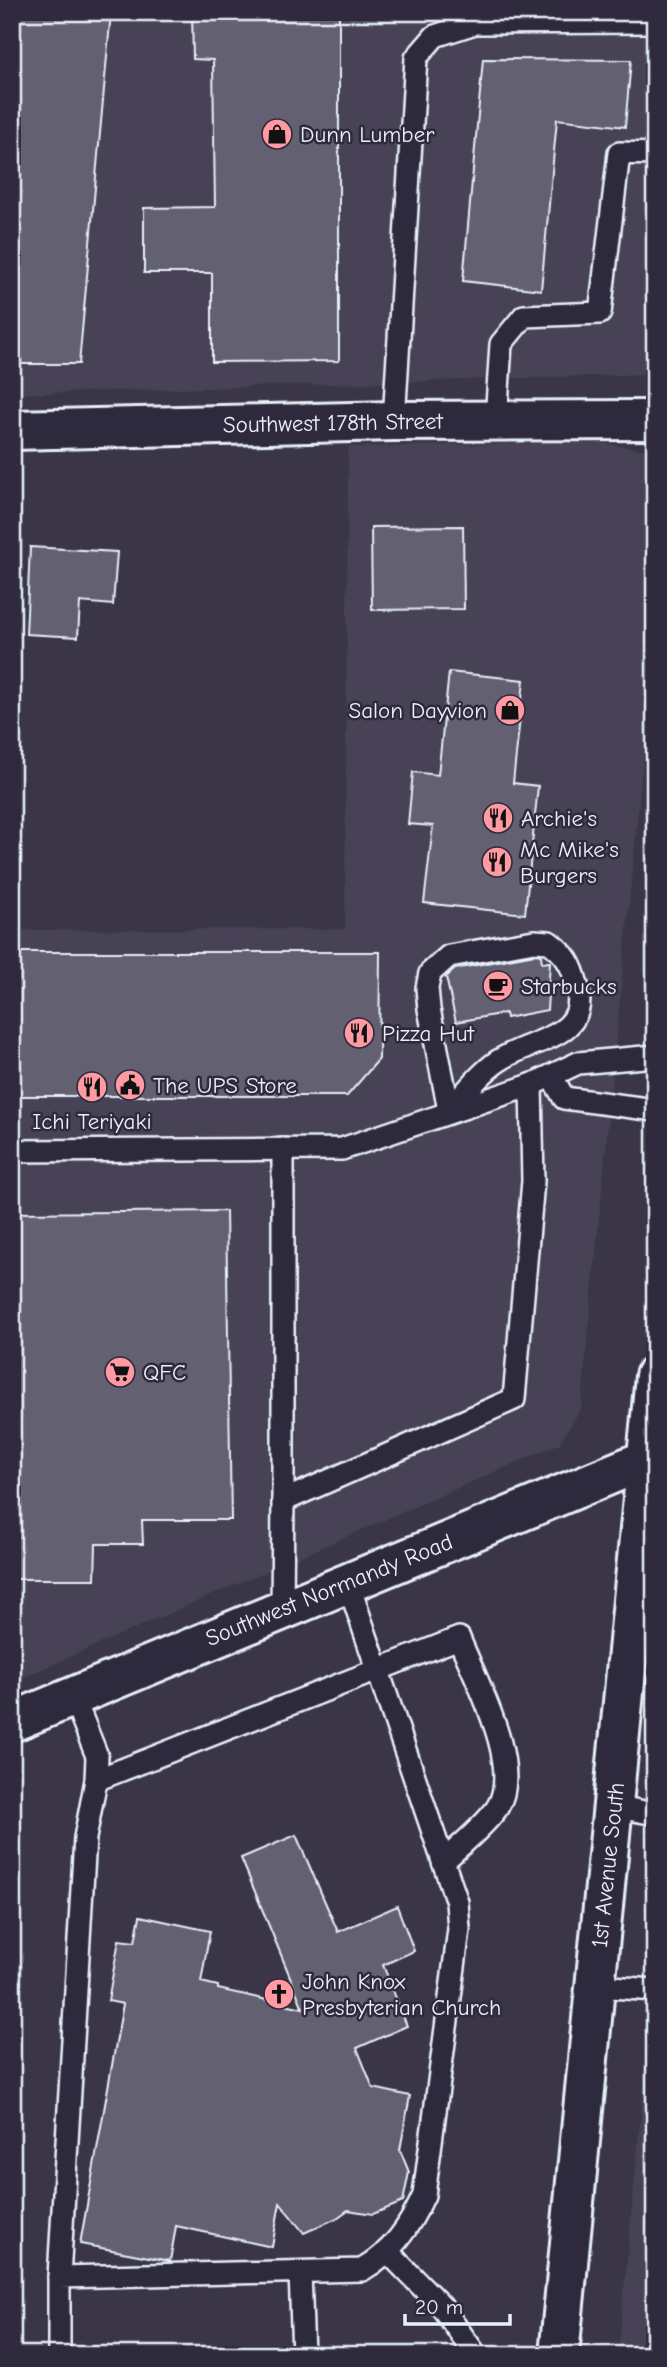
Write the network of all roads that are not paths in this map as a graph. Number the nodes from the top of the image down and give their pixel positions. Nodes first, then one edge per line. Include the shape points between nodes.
1 (655, 22) edge
2 (655, 154) edge
3 (655, 420) edge
4 (394, 421) junction
5 (496, 421) junction
6 (12, 430) edge
7 (655, 1056) edge
8 (552, 1077) junction
9 (531, 1085) junction
10 (449, 1110) junction
11 (655, 1110) edge
12 (284, 1149) junction
13 (12, 1151) edge
14 (655, 1376) edge
15 (651, 1458) edge
16 (284, 1501) junction
17 (348, 1583) junction
18 (282, 1610) junction
19 (377, 1670) junction
20 (73, 1696) junction
21 (12, 1722) edge
22 (96, 1780) junction
23 (613, 1806) junction
24 (655, 1814) edge
25 (443, 1862) junction
26 (596, 1986) junction
27 (655, 1990) edge
28 (387, 2251) junction
29 (300, 2272) junction
30 (59, 2277) junction
31 (59, 2355) edge
32 (303, 2355) edge
33 (476, 2355) edge
34 (559, 2355) edge

1 - 4 lane via 475,23 435,36 416,58
2 - 5 lane via 619,153 600,313 524,316 501,344
3 - 5 street, Southwest 178th Street
4 - 5 street, Southwest 178th Street
4 - 6 street, Southwest 178th Street
7 - 8 lane via 578,1063
8 - 9 lane
8 - 11 lane via 564,1098
9 - 10 lane
9 - 16 lane via 533,1181 514,1399
10 - 10 lane via 501,1059 573,1023 580,998 572,963 550,942 459,953 438,963 430,974 429,1009
10 - 12 lane via 342,1149
12 - 13 lane
12 - 16 lane
14 - 15 street, 1st Avenue South
15 - 17 street, Southwest Normandy Road
15 - 23 street, 1st Avenue South
16 - 18 lane
17 - 18 street, Southwest Normandy Road
17 - 19 lane
18 - 20 street, Southwest Normandy Road
19 - 22 lane
19 - 25 lane
19 - 25 lane via 458,1638 503,1751 505,1786 497,1808
20 - 21 street, Southwest Normandy Road
20 - 22 lane via 97,1756
22 - 30 lane via 85,1838
23 - 24 lane
23 - 26 street, 1st Avenue South
25 - 28 lane via 457,1902 459,1929 424,2195 413,2219
26 - 27 lane
26 - 34 street, 1st Avenue South
28 - 29 lane via 362,2270
28 - 33 lane via 441,2306
29 - 30 lane
29 - 32 lane
30 - 31 lane

